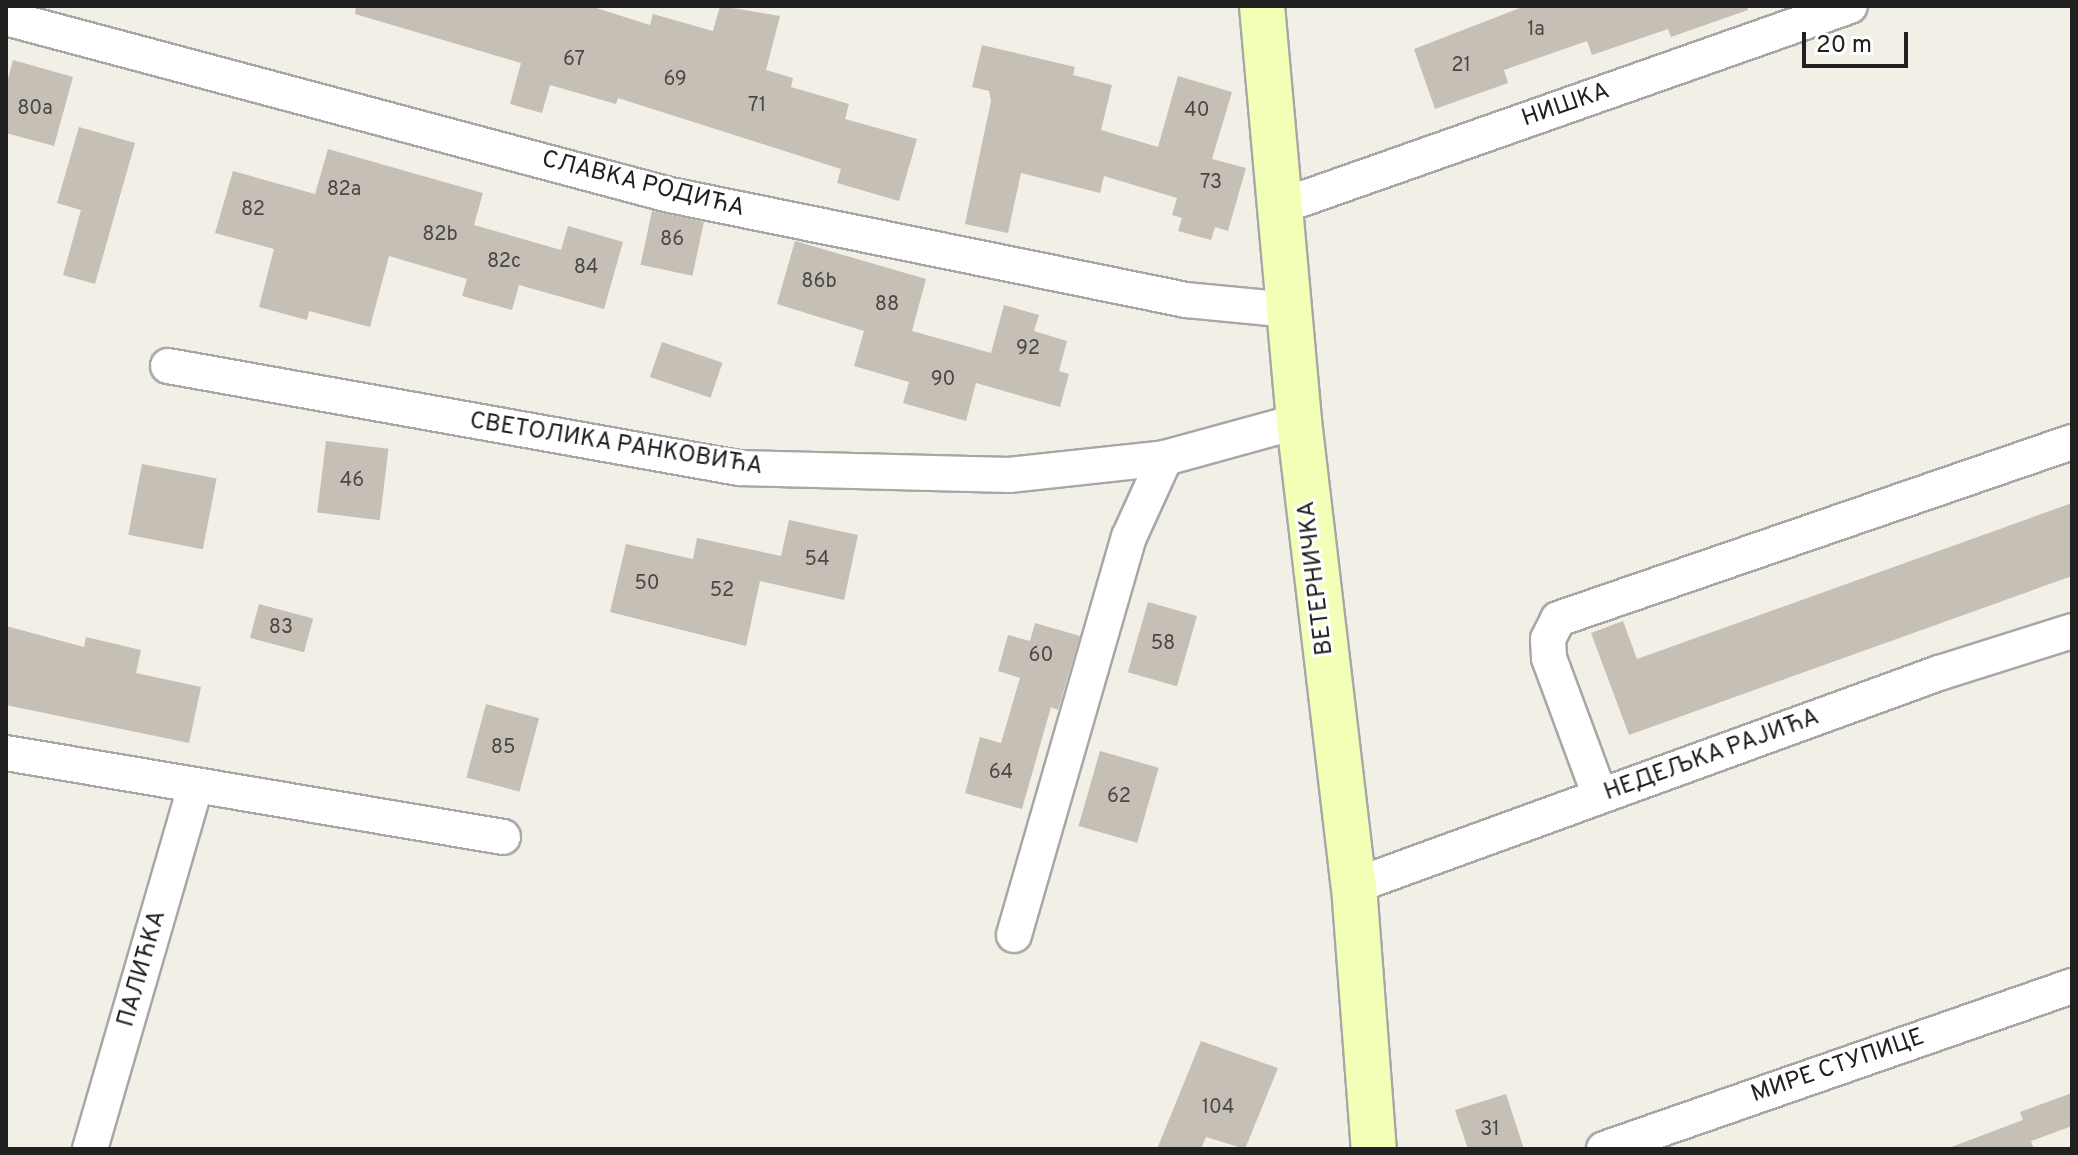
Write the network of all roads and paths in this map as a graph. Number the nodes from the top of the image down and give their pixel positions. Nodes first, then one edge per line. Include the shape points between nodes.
1 (1262, 6) edge
2 (1850, 6) edge
3 (6, 18) edge
4 (1282, 206) junction
5 (1289, 310) junction
6 (168, 366) dead end
7 (1299, 421) junction
8 (2072, 442) edge
9 (1165, 458) junction
10 (2072, 631) edge
11 (6, 753) edge
12 (195, 788) junction
13 (1600, 796) junction
14 (503, 837) dead end
15 (1354, 886) junction
16 (1014, 935) dead end
17 (2072, 986) edge
18 (90, 1149) edge
19 (1374, 1149) edge
20 (1604, 1149) edge

1 - 4 street, ВЕТЕРНИЧКА
2 - 4 street, НИШКА
3 - 5 street, СЛАВКА РОДИЋА via 670,195 1186,300
4 - 5 street, ВЕТЕРНИЧКА
5 - 7 street, ВЕТЕРНИЧКА
6 - 9 street, СВЕТОЛИКА РАНКОВИЋА via 739,468 1009,475
7 - 9 street, СВЕТОЛИКА РАНКОВИЋА
7 - 15 street, ВЕТЕРНИЧКА
8 - 13 street via 1558,619 1548,639 1549,658
9 - 16 street via 1129,537
10 - 13 street, НЕДЕЉКА РАЈИЋА via 1939,673
11 - 12 street
12 - 14 street
12 - 18 street, ПАЛИЋКА
13 - 15 street, НЕДЕЉКА РАЈИЋА
15 - 19 street, ВЕТЕРНИЧКА
17 - 20 street, МИРЕ СТУПИЦЕ

